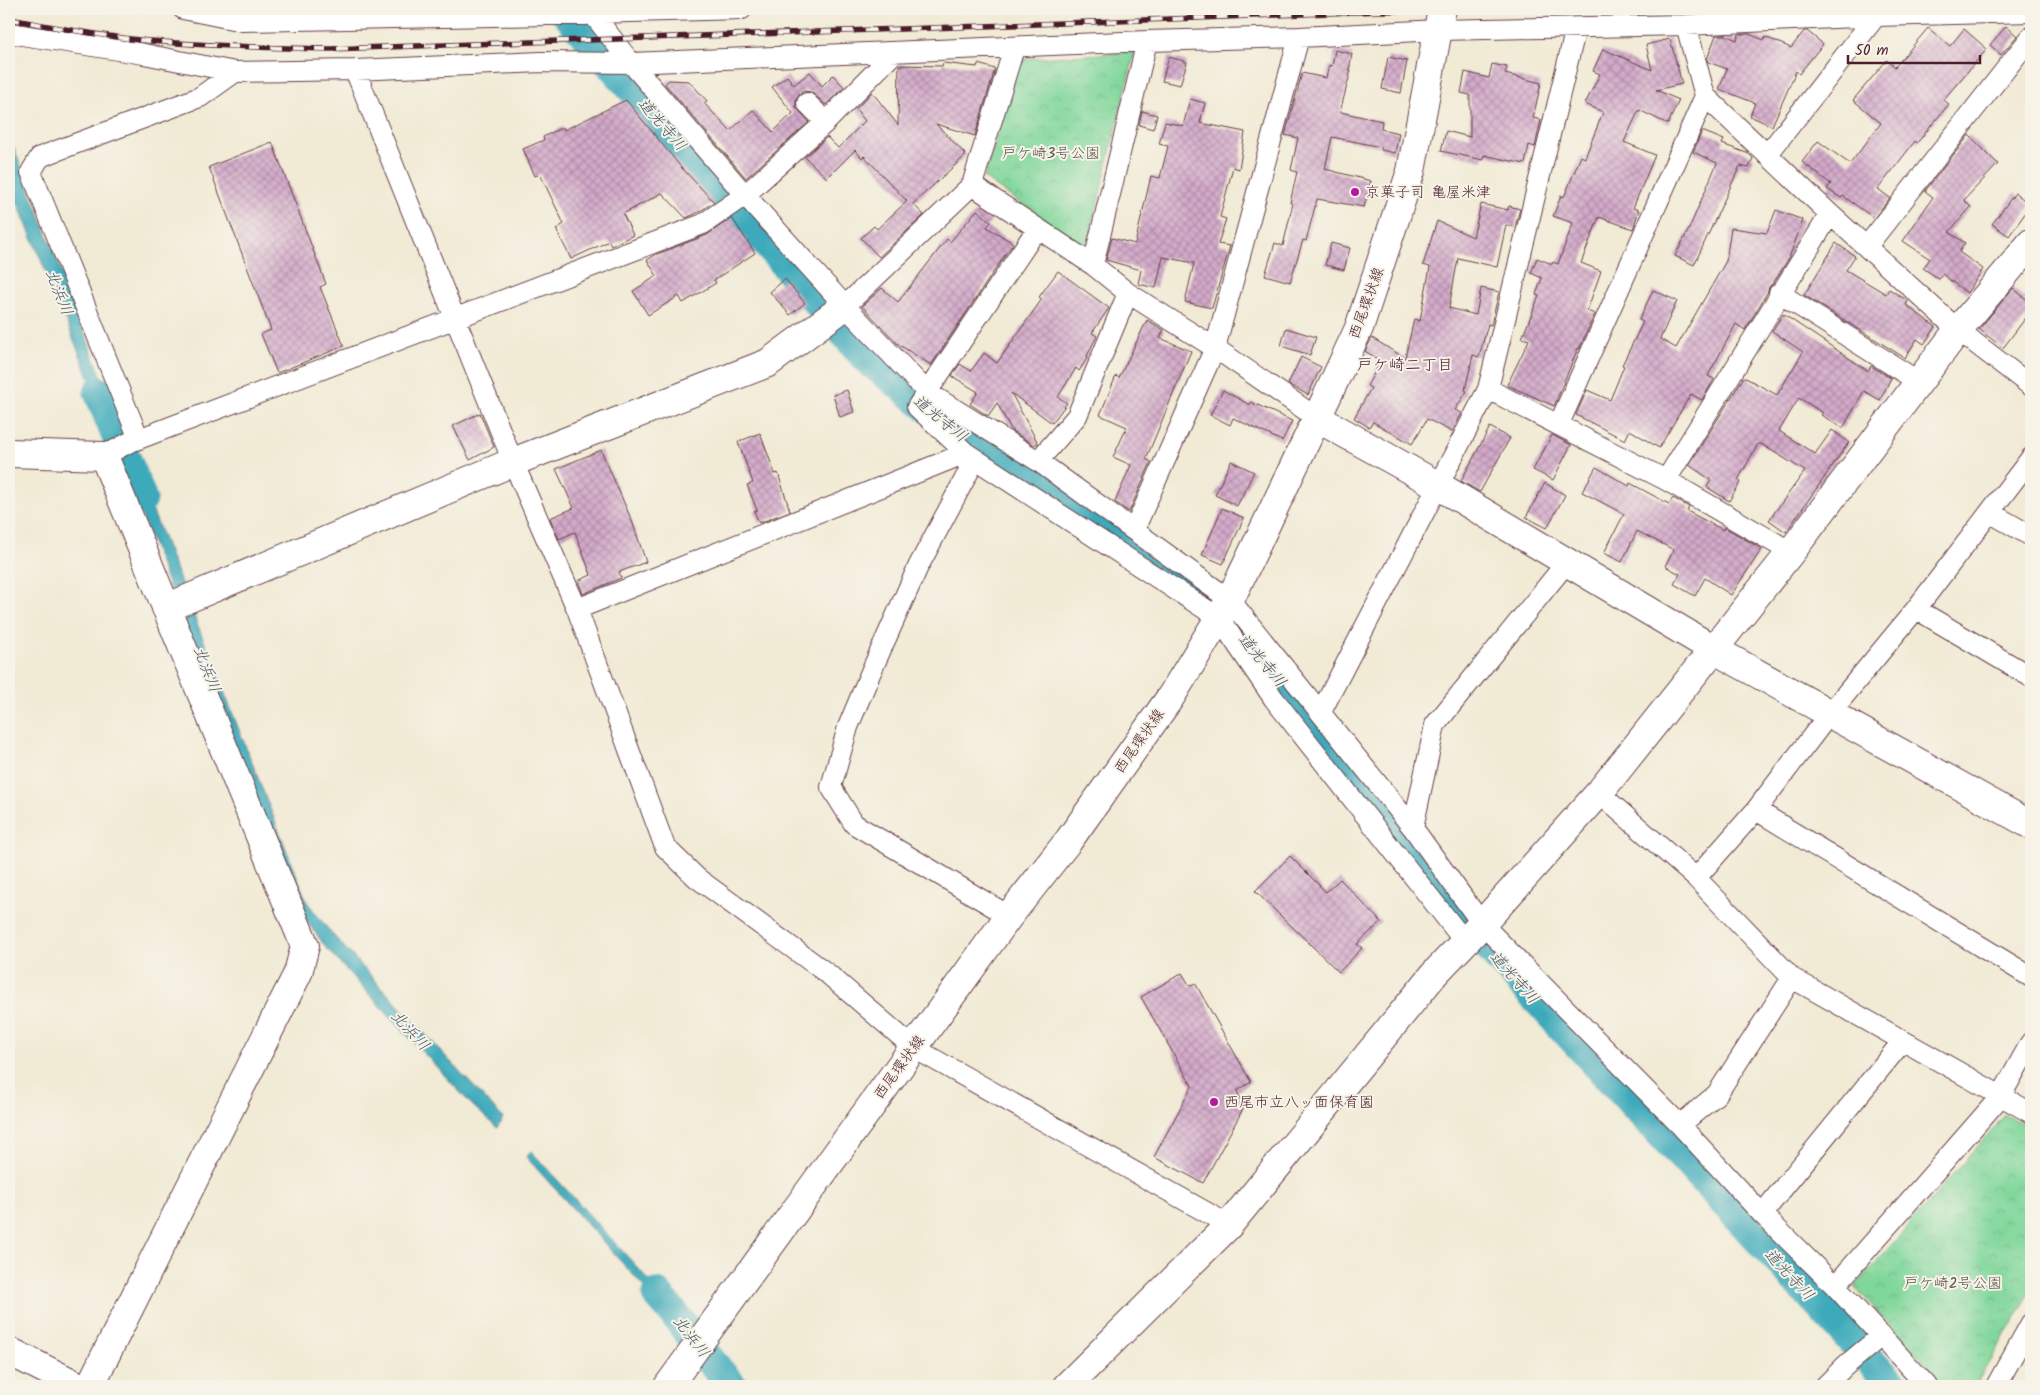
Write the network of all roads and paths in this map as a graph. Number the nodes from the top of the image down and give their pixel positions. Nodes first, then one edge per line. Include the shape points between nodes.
1 (183, 9) edge
2 (744, 9) edge
3 (2031, 12) edge
4 (404, 13) edge
5 (589, 13) edge
6 (1876, 16) junction
7 (1440, 19) edge
8 (1686, 25) junction
9 (1576, 28) junction
10 (9, 33) edge
11 (1299, 37) junction
12 (2031, 37) edge
13 (1147, 41) junction
14 (1014, 48) junction
15 (894, 53) junction
16 (630, 63) junction
17 (355, 70) junction
18 (235, 72) junction
19 (1705, 96) junction
20 (807, 103) dead end
21 (826, 122) junction
22 (1766, 155) junction
23 (972, 184) junction
24 (744, 196) junction
25 (1830, 214) junction
26 (1037, 229) junction
27 (2031, 243) edge
28 (1867, 246) junction
29 (1093, 266) junction
30 (1128, 293) junction
31 (1780, 293) junction
32 (844, 307) junction
33 (454, 319) junction
34 (1958, 330) junction
35 (1215, 348) junction
36 (1919, 382) junction
37 (2031, 386) edge
38 (1488, 388) junction
39 (923, 398) junction
40 (1317, 418) junction
41 (1559, 424) junction
42 (121, 447) junction
43 (966, 452) junction
44 (9, 453) edge
45 (2031, 458) edge
46 (1038, 461) junction
47 (513, 462) junction
48 (1666, 480) junction
49 (1439, 486) junction
50 (1991, 513) junction
51 (1134, 530) junction
52 (2031, 536) edge
53 (1790, 552) junction
54 (1567, 562) junction
55 (177, 604) junction
56 (577, 609) junction
57 (1224, 609) junction
58 (1916, 609) junction
59 (1713, 649) junction
60 (2031, 677) edge
61 (1321, 712) junction
62 (1830, 713) junction
63 (1599, 793) junction
64 (1756, 810) junction
65 (2031, 825) edge
66 (1413, 828) junction
67 (1696, 878) junction
68 (1009, 916) junction
69 (1473, 933) junction
70 (2031, 976) edge
71 (1792, 978) junction
72 (1902, 1042) junction
73 (2031, 1042) edge
74 (914, 1048) junction
75 (2001, 1096) junction
76 (2031, 1112) edge
77 (1680, 1125) junction
78 (1762, 1214) junction
79 (1229, 1225) junction
80 (1835, 1286) junction
81 (2031, 1323) edge
82 (1881, 1337) junction
83 (9, 1351) edge
84 (78, 1386) edge
85 (90, 1386) edge
86 (668, 1386) edge
87 (1067, 1386) edge
88 (1825, 1386) edge
89 (1927, 1386) edge
90 (1996, 1386) edge

1 - 4 street via 242,21
2 - 5 street
3 - 6 street
4 - 5 street
5 - 16 street
6 - 8 street
6 - 22 street
7 - 9 street
7 - 11 street
7 - 40 street, 西尾環状線 via 1411,171 1359,328
8 - 9 street
8 - 19 street
9 - 38 street
10 - 18 street
11 - 13 street
11 - 35 street
12 - 28 street
13 - 14 street
13 - 29 street
14 - 15 street
14 - 23 street
15 - 16 street
15 - 21 street
16 - 17 street via 541,62
16 - 24 street
17 - 18 street
17 - 33 street
18 - 42 street via 200,97 40,157 32,172
19 - 22 street
19 - 41 street
20 - 21 street
21 - 24 street
22 - 25 street
23 - 26 street
23 - 32 street
24 - 32 street
24 - 33 street via 703,224
25 - 28 street
25 - 31 street
26 - 29 street
26 - 39 street
27 - 34 street
28 - 34 street
29 - 30 street
30 - 35 street
30 - 46 street via 1076,416
31 - 36 street
31 - 48 street
32 - 39 street
32 - 47 street via 768,363
33 - 42 street
33 - 47 street
34 - 36 street
34 - 37 street
35 - 40 street
35 - 51 street
36 - 53 street
38 - 41 street
38 - 49 street
39 - 43 street
39 - 46 street
40 - 49 street
40 - 57 street, 西尾環状線
41 - 48 street
42 - 44 street
42 - 55 street
43 - 56 street
43 - 57 street
43 - 68 street via 969,472 918,567 870,674 848,727 831,787 854,824
45 - 50 street
46 - 51 street
47 - 55 street
47 - 56 street
48 - 53 street
49 - 54 street
49 - 61 street
50 - 52 street
50 - 58 street
51 - 57 street
53 - 59 street
54 - 59 street
54 - 66 street via 1435,725
55 - 85 street via 305,946 298,973
56 - 74 street via 665,847 697,878 828,974
57 - 61 street
57 - 68 street, 西尾環状線 via 1170,698 1069,840
57 - 69 street via 1274,699
58 - 60 street
58 - 62 street
59 - 62 street
59 - 63 street
61 - 66 street
62 - 64 street
62 - 65 street
63 - 67 street
63 - 69 street
64 - 67 street
64 - 70 street
66 - 69 street
67 - 71 street
68 - 74 street, 西尾環状線
69 - 77 street
69 - 79 street via 1436,972
71 - 72 street
71 - 77 street via 1717,1094
72 - 75 street
72 - 78 street
73 - 75 street
74 - 79 street
74 - 86 street, 西尾環状線
75 - 76 street
75 - 80 street
77 - 78 street
78 - 80 street
79 - 87 street
80 - 82 street
81 - 90 street
82 - 88 street
82 - 89 street
83 - 84 street

